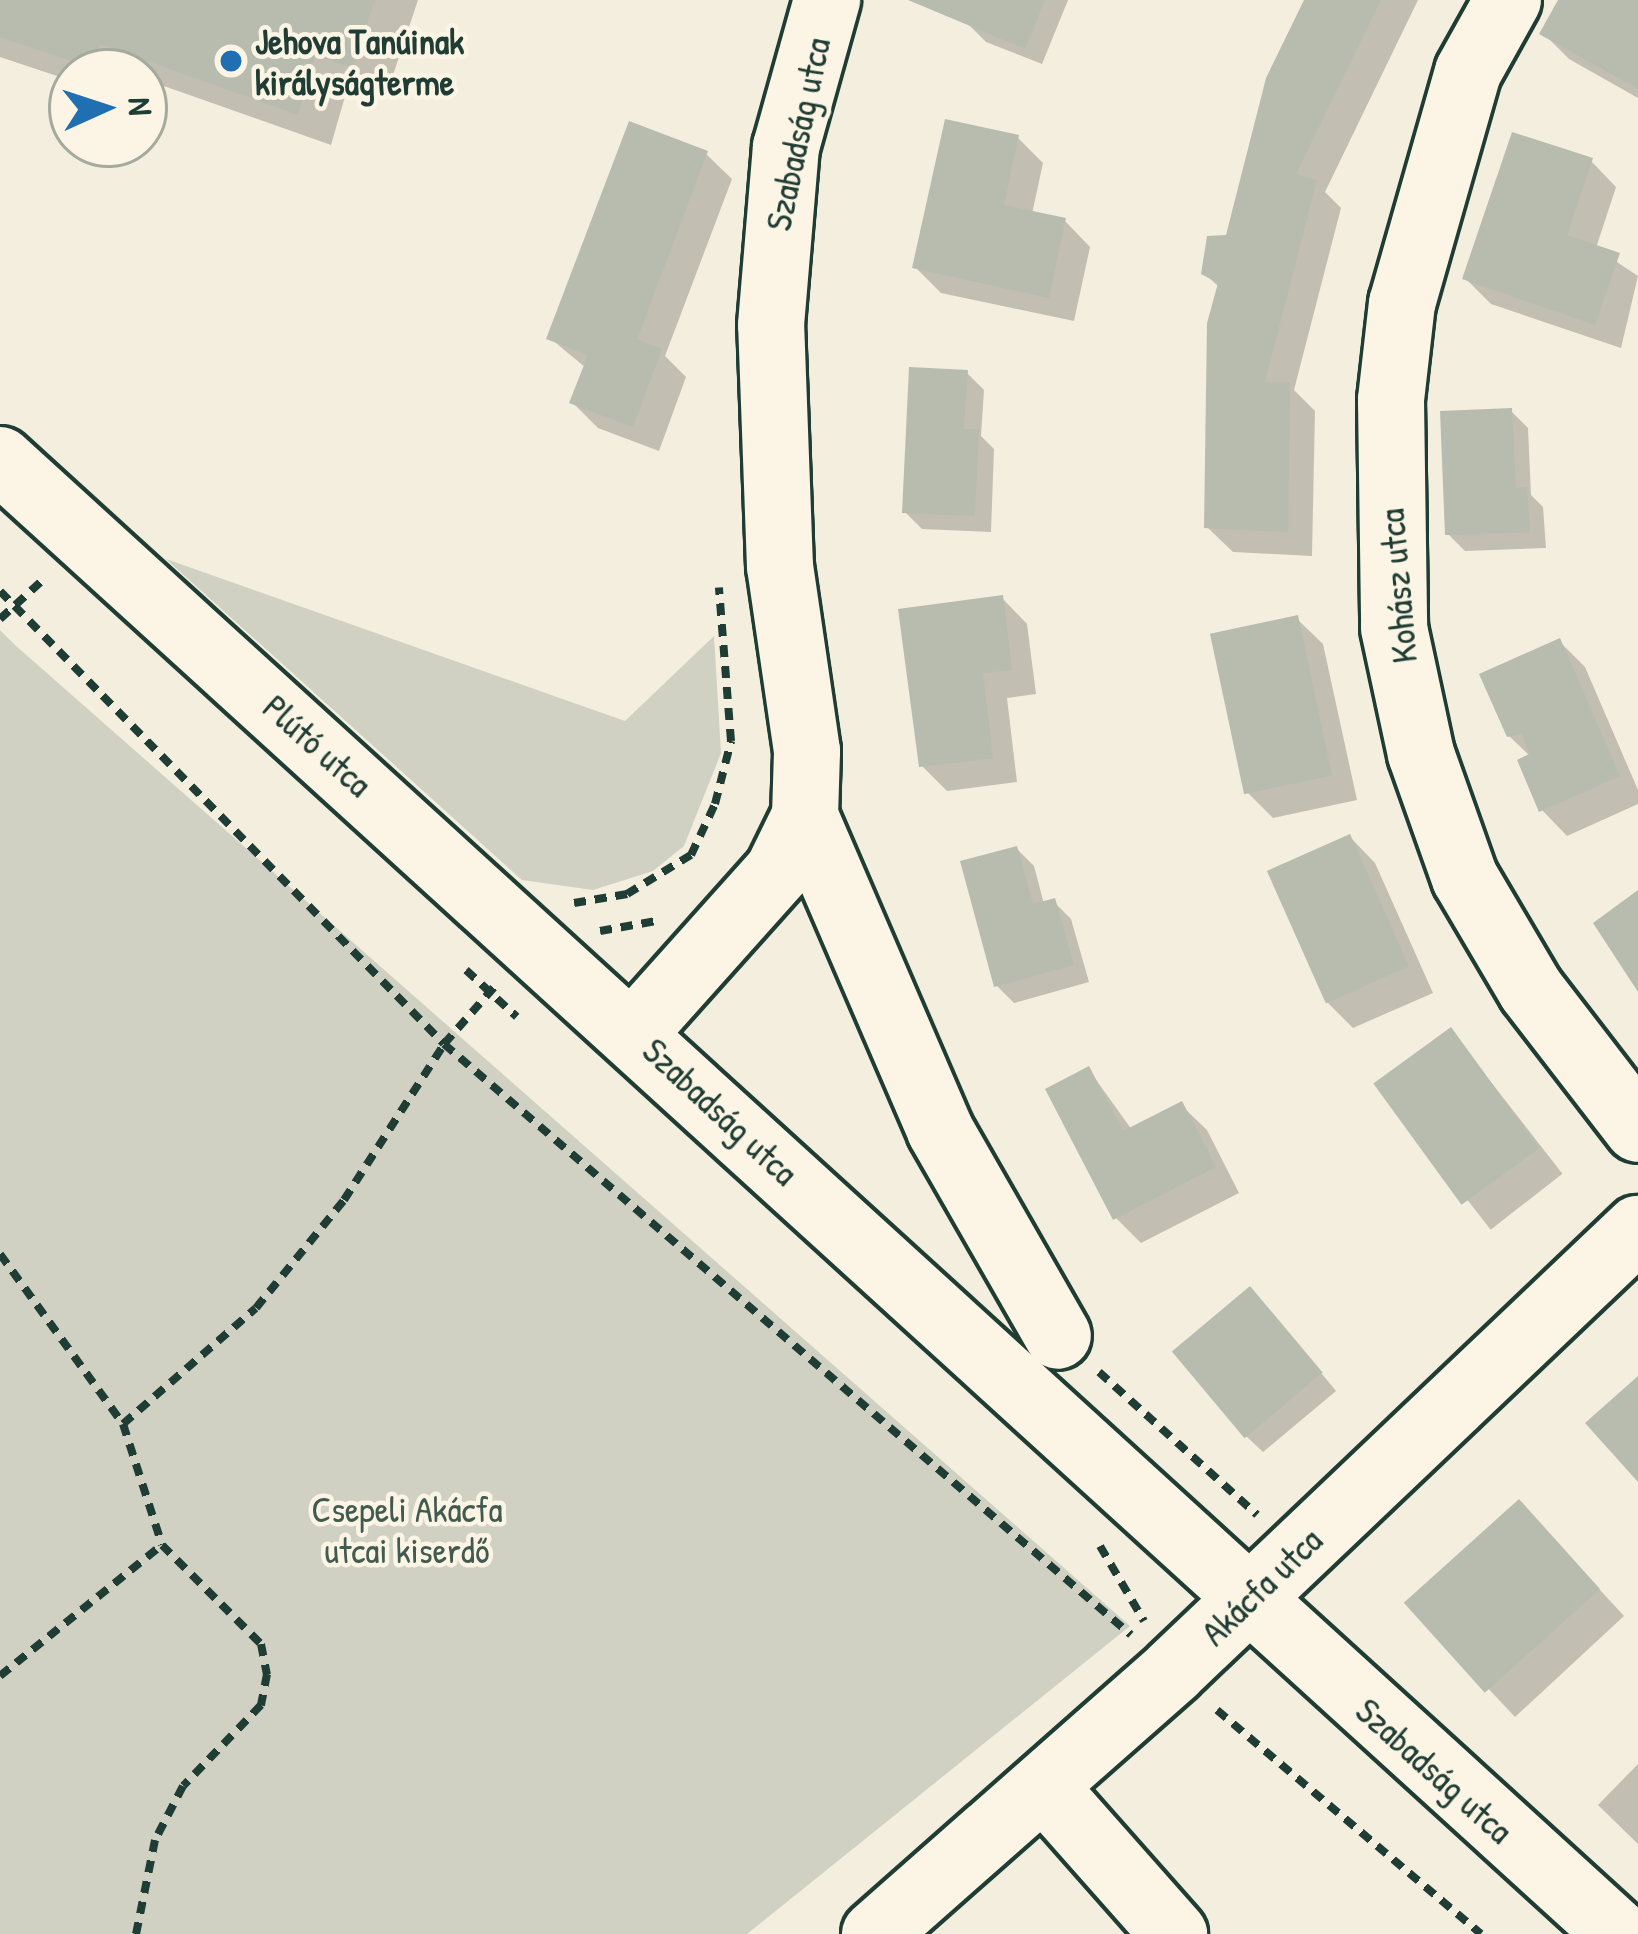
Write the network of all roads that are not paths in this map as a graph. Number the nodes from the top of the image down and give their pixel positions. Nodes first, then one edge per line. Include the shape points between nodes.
1 (827, 0) edge
2 (1508, 0) edge
3 (0, 460) edge
4 (806, 816) junction
5 (635, 1031) junction
6 (1638, 1129) edge
7 (1638, 1229) edge
8 (1058, 1336) road end
9 (1245, 1600) junction
10 (1045, 1788) junction
11 (875, 1934) edge
12 (1174, 1934) edge
13 (1618, 1934) edge

1 - 4 street, Szabadság utca via 786,147 771,325 780,567 807,751
2 - 6 street, Kohász utca via 1468,72 1402,303 1391,400 1394,628 1421,754 1465,878 1531,990
3 - 5 street, Plútó utca
4 - 5 street, Szabadság utca via 778,872
4 - 8 street via 940,1130
5 - 9 street, Szabadság utca
7 - 9 street, Akácfa utca
9 - 10 street, Akácfa utca
9 - 13 street, Szabadság utca
10 - 11 street, Akácfa utca
10 - 12 street

